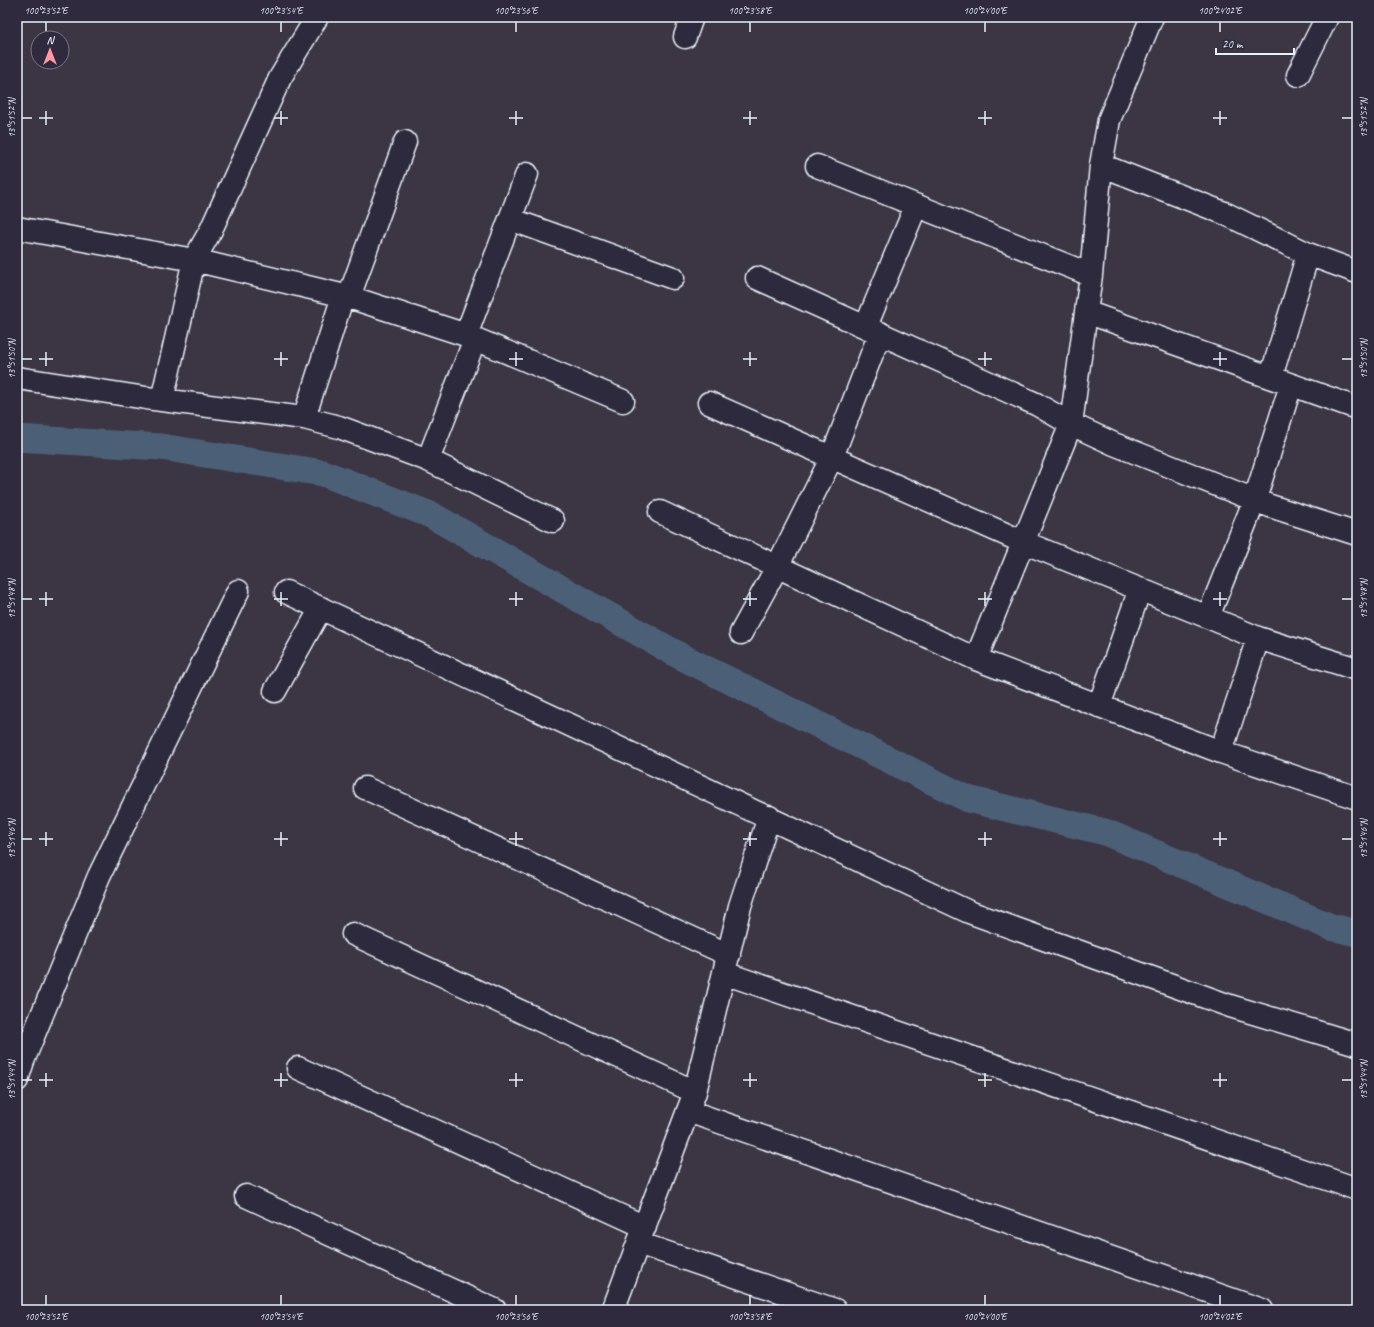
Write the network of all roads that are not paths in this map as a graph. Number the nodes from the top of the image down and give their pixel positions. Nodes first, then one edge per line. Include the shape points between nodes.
1 (1152, 17) edge
2 (1327, 17) edge
3 (311, 19) edge
4 (1298, 75) dead end
5 (405, 142) dead end
6 (1101, 165) junction
7 (817, 166) dead end
8 (527, 174) dead end
9 (916, 206) junction
10 (510, 219) junction
11 (17, 228) edge
12 (1308, 254) junction
13 (194, 260) junction
14 (1355, 265) edge
15 (1091, 275) junction
16 (673, 278) dead end
17 (757, 278) dead end
18 (346, 296) junction
19 (1086, 312) junction
20 (873, 330) junction
21 (471, 337) junction
22 (1271, 377) junction
23 (17, 378) edge
24 (1291, 385) junction
25 (162, 400) junction
26 (622, 401) dead end
27 (709, 403) dead end
28 (1357, 408) edge
29 (304, 418) junction
30 (1071, 424) junction
31 (832, 457) junction
32 (428, 460) junction
33 (1255, 499) junction
34 (660, 512) dead end
35 (553, 521) dead end
36 (1357, 534) edge
37 (1023, 542) junction
38 (777, 567) junction
39 (1140, 589) junction
40 (238, 591) dead end
41 (286, 592) dead end
42 (321, 608) junction
43 (1208, 617) junction
44 (741, 633) dead end
45 (1258, 638) junction
46 (976, 659) junction
47 (1357, 669) edge
48 (275, 691) dead end
49 (1099, 706) junction
50 (1221, 752) junction
51 (366, 788) dead end
52 (1357, 798) edge
53 (769, 817) junction
54 (353, 934) dead end
55 (726, 964) junction
56 (1357, 1044) edge
57 (298, 1068) dead end
58 (17, 1080) edge
59 (692, 1101) junction
60 (1357, 1189) edge
61 (246, 1196) dead end
62 (641, 1234) junction
63 (813, 1306) edge
64 (495, 1310) edge
65 (612, 1310) edge
66 (835, 1310) edge
67 (1262, 1310) edge

1 - 6 street via 1109,120
2 - 4 street
3 - 13 street via 280,78 211,230
5 - 18 street
6 - 12 street via 1224,213
6 - 15 street
7 - 9 street
8 - 10 street
9 - 15 street
9 - 20 street
10 - 16 street
10 - 21 street
11 - 13 street
12 - 14 street
12 - 22 street
13 - 18 street
13 - 25 street
15 - 19 street
17 - 20 street
18 - 21 street
18 - 29 street
19 - 22 street
19 - 30 street
20 - 30 street via 1036,404
20 - 31 street
21 - 26 street
21 - 32 street
22 - 24 street
23 - 25 street
24 - 28 street
24 - 33 street
25 - 29 street
27 - 31 street
29 - 32 street via 339,427
30 - 33 street via 1114,444
30 - 37 street
31 - 37 street
31 - 38 street
32 - 35 street
33 - 36 street
33 - 43 street
34 - 38 street
37 - 39 street
37 - 46 street
38 - 44 street
38 - 46 street
39 - 43 street
39 - 49 street
40 - 58 street via 99,876
41 - 42 street
42 - 48 street
42 - 53 street
43 - 45 street
45 - 47 street
45 - 50 street
46 - 49 street
49 - 50 street
50 - 52 street
51 - 55 street
53 - 55 street via 740,906
53 - 56 street via 969,912 1230,1006
54 - 59 street
55 - 59 street
55 - 60 street
57 - 62 street
59 - 62 street
59 - 67 street
61 - 64 street
62 - 63 street
62 - 65 street
63 - 66 street

